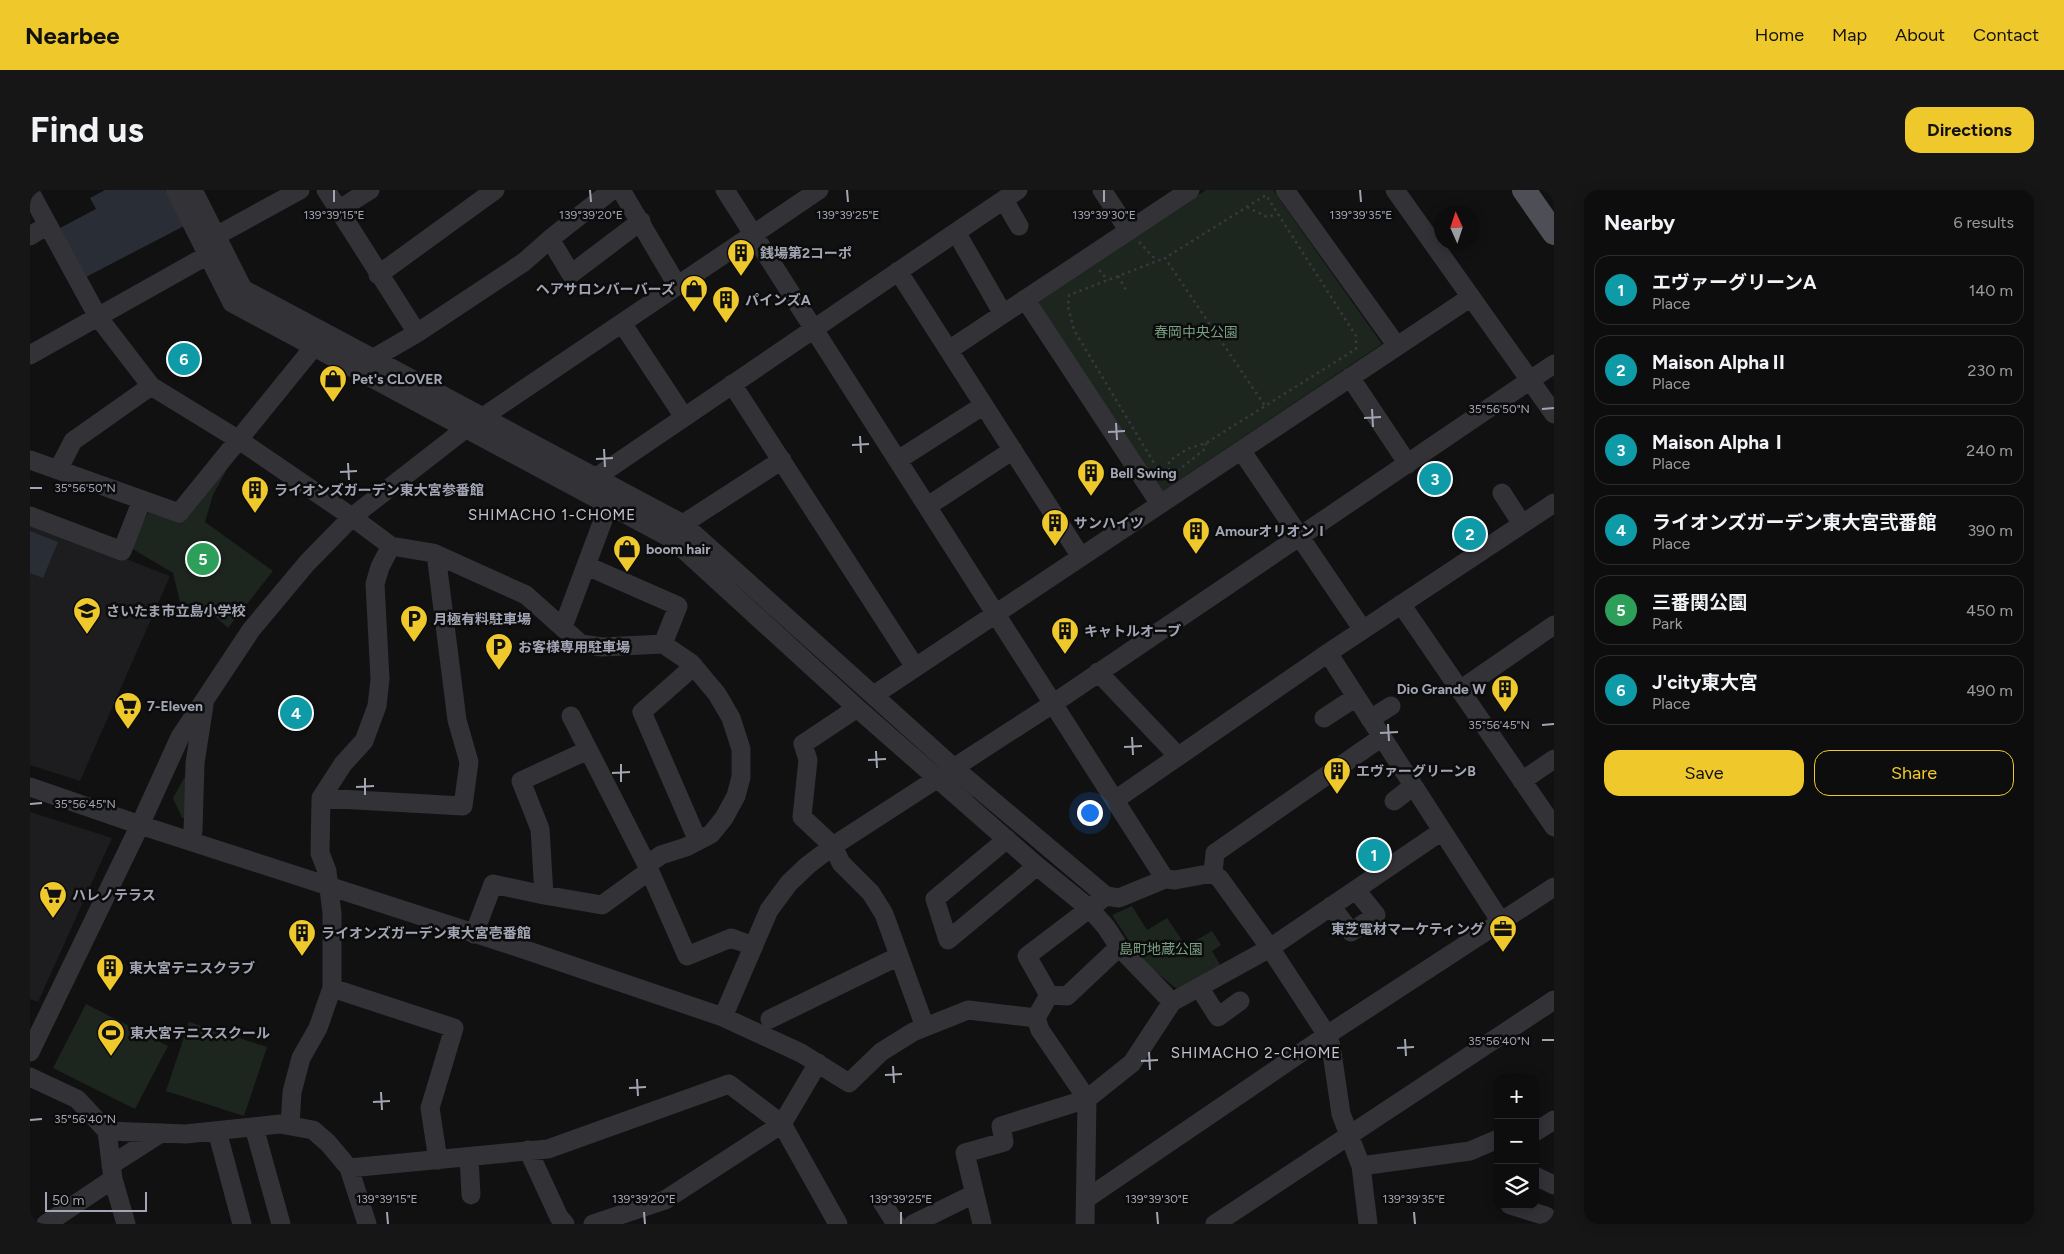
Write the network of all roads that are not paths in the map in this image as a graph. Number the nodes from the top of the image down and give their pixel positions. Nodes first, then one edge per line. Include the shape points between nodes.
1 (175, 190) edge
2 (193, 190) edge
3 (300, 190) edge
4 (326, 190) edge
5 (370, 190) edge
6 (494, 190) edge
7 (612, 190) edge
8 (621, 190) edge
9 (724, 190) edge
10 (819, 190) edge
11 (1102, 190) edge
12 (1190, 190) edge
13 (1285, 190) edge
14 (1395, 190) edge
15 (1524, 190) edge
16 (30, 192) edge
17 (1009, 194) edge
18 (338, 210) junction
19 (641, 221) junction
20 (48, 225) junction
21 (1019, 226) dead end
22 (956, 232) junction
23 (1554, 233) edge
24 (754, 234) junction
25 (30, 236) edge
26 (216, 236) junction
27 (1133, 236) junction
28 (550, 239) junction
29 (208, 255) junction
30 (898, 271) junction
31 (378, 275) junction
32 (677, 284) junction
33 (1471, 297) junction
34 (1025, 299) junction
35 (1003, 314) junction
36 (98, 316) junction
37 (622, 323) junction
38 (814, 328) junction
39 (417, 333) junction
40 (1397, 346) junction
41 (313, 348) junction
42 (948, 350) junction
43 (30, 355) edge
44 (374, 358) junction
45 (1554, 364) edge
46 (1350, 377) junction
47 (1530, 380) junction
48 (732, 384) junction
49 (150, 386) junction
50 (984, 405) junction
51 (1554, 414) edge
52 (484, 417) junction
53 (684, 417) junction
54 (465, 429) junction
55 (239, 440) junction
56 (1013, 450) junction
57 (1241, 450) junction
58 (30, 460) edge
59 (782, 460) junction
60 (898, 460) junction
61 (1408, 464) junction
62 (58, 470) junction
63 (595, 478) junction
64 (1502, 493) dead end
65 (142, 500) junction
66 (1554, 503) edge
67 (1160, 504) junction
68 (928, 506) junction
69 (608, 507) junction
70 (30, 516) edge
71 (352, 517) junction
72 (683, 524) junction
73 (1522, 524) junction
74 (1299, 536) junction
75 (391, 546) junction
76 (436, 554) junction
77 (1081, 557) junction
78 (586, 566) junction
79 (1401, 604) junction
80 (996, 613) junction
81 (1554, 625) edge
82 (563, 627) junction
83 (1363, 630) junction
84 (663, 644) junction
85 (1328, 653) junction
86 (694, 666) junction
87 (916, 667) junction
88 (1098, 672) junction
89 (1460, 690) junction
90 (874, 695) junction
91 (206, 696) junction
92 (1356, 697) junction
93 (1054, 703) junction
94 (1391, 706) dead end
95 (857, 708) junction
96 (571, 716) dead end
97 (1324, 718) dead end
98 (1370, 719) junction
99 (1382, 737) junction
100 (588, 750) junction
101 (1178, 756) junction
102 (1554, 759) edge
103 (953, 767) junction
104 (937, 778) junction
105 (1522, 780) junction
106 (1413, 786) junction
107 (30, 787) edge
108 (321, 798) junction
109 (1115, 800) junction
110 (1394, 801) dead end
111 (140, 825) junction
112 (1554, 827) edge
113 (192, 831) dead end
114 (1442, 831) junction
115 (1006, 839) junction
116 (698, 840) junction
117 (833, 846) junction
118 (1037, 866) junction
119 (648, 868) junction
120 (1213, 873) junction
121 (1165, 879) junction
122 (328, 887) junction
123 (1554, 887) edge
124 (1356, 890) junction
125 (544, 895) junction
126 (1106, 896) junction
127 (1331, 906) junction
128 (1090, 909) junction
129 (1501, 922) junction
130 (474, 934) junction
131 (753, 946) junction
132 (1119, 947) junction
133 (1270, 948) junction
134 (899, 956) junction
135 (1199, 987) junction
136 (332, 988) junction
137 (1049, 995) junction
138 (1554, 1000) edge
139 (1240, 1001) dead end
140 (1172, 1002) junction
141 (38, 1015) edge
142 (724, 1016) junction
143 (1036, 1018) junction
144 (770, 1019) dead end
145 (924, 1027) junction
146 (1327, 1035) junction
147 (30, 1052) edge
148 (818, 1063) junction
149 (30, 1077) edge
150 (1087, 1099) junction
151 (1554, 1120) edge
152 (782, 1124) junction
153 (290, 1125) junction
154 (254, 1127) junction
155 (1539, 1129) edge
156 (107, 1131) junction
157 (217, 1131) junction
158 (161, 1133) junction
159 (1349, 1135) junction
160 (1494, 1141) edge
161 (528, 1150) junction
162 (469, 1157) junction
163 (438, 1160) junction
164 (1361, 1166) junction
165 (349, 1168) junction
166 (112, 1172) junction
167 (1539, 1178) edge
168 (1554, 1185) edge
169 (974, 1194) junction
170 (471, 1195) dead end
171 (1086, 1199) junction
172 (882, 1202) dead end
173 (1524, 1209) edge
174 (1547, 1215) edge
175 (46, 1224) edge
176 (126, 1224) edge
177 (242, 1224) edge
178 (281, 1224) edge
179 (367, 1224) edge
180 (566, 1224) edge
181 (593, 1224) edge
182 (838, 1224) edge
183 (896, 1224) edge
184 (913, 1224) edge
185 (982, 1224) edge
186 (1085, 1224) edge
187 (1215, 1224) edge
188 (1368, 1224) edge

1 - 29 street
2 - 26 street
3 - 26 street
4 - 18 street
5 - 18 street
6 - 31 street
7 - 28 street
8 - 19 street
9 - 24 street
10 - 24 street
11 - 27 street
12 - 27 street
13 - 40 street
14 - 33 street
15 - 23 main road
16 - 20 street
17 - 21 street
17 - 22 street
18 - 31 street
19 - 28 street via 571,274
19 - 32 street
20 - 25 street
20 - 36 street
22 - 30 street
22 - 35 street
24 - 32 street
24 - 38 street
26 - 44 street via 243,289
27 - 34 street
28 - 39 street via 524,262
29 - 36 street
29 - 41 street via 232,303
30 - 38 street
30 - 42 street
31 - 39 street
32 - 37 street
33 - 40 street
33 - 47 street
34 - 35 street
34 - 67 street
35 - 42 street
36 - 43 street
36 - 49 street
37 - 52 street
37 - 53 street
38 - 48 street
38 - 60 street
39 - 44 street
40 - 46 street
41 - 54 street
41 - 55 street
42 - 50 street
44 - 52 street
45 - 47 street
46 - 57 street
46 - 61 street
47 - 51 street
47 - 61 street
48 - 53 street
48 - 59 street
49 - 55 street
49 - 62 street via 73,441
50 - 56 street
50 - 60 street
52 - 54 street
52 - 63 street
53 - 63 street
54 - 69 street
54 - 71 street
55 - 65 street via 179,513
55 - 71 street
56 - 68 street
56 - 77 street
57 - 67 street
57 - 74 street
58 - 62 street
59 - 72 street
59 - 87 street
60 - 68 street
61 - 74 street
62 - 65 street
63 - 72 street
64 - 73 street
65 - 70 street via 122,551
66 - 73 street
67 - 77 street
68 - 80 street
69 - 78 street
69 - 95 street via 672,539
71 - 75 street
71 - 91 street via 307,563 251,630
72 - 90 street
73 - 79 street
74 - 83 street
74 - 88 street
75 - 76 street
75 - 108 street via 375,584 380,679 377,706 364,741 343,764
76 - 82 street via 526,595
76 - 108 street via 458,720 470,762 463,806
77 - 80 street
78 - 82 street
78 - 84 street via 678,606
79 - 83 street
79 - 89 street
80 - 87 street
80 - 93 street
81 - 89 street
82 - 84 street via 581,644 602,647
83 - 85 street
84 - 86 street
85 - 92 street
85 - 101 street
86 - 116 street via 717,694 731,718 741,749 741,777 736,796 711,834
86 - 116 street via 642,712
87 - 90 street
88 - 93 street
88 - 101 street
89 - 105 street
90 - 103 street
91 - 111 street via 180,737
91 - 113 street via 194,763
92 - 97 street
92 - 98 street
93 - 103 street
93 - 109 street
94 - 98 street
95 - 104 street
95 - 117 street via 803,744 808,760 802,817
96 - 100 street
98 - 99 street
99 - 106 street
99 - 120 street via 1215,853
100 - 119 street
100 - 125 street via 521,781 540,829
101 - 109 street
102 - 105 street
103 - 104 street
103 - 126 street
104 - 115 street
104 - 117 street
105 - 112 street
106 - 110 street
106 - 114 street
107 - 111 street
108 - 122 street via 320,853 327,871
109 - 121 street
111 - 122 street
111 - 141 street
114 - 124 street
114 - 129 street
115 - 118 street
115 - 118 street via 935,899 948,940
116 - 119 street via 661,856
117 - 131 street via 808,864 777,898
117 - 134 street via 841,863 871,893 884,914
118 - 128 street
119 - 125 street via 602,905
119 - 131 street via 687,956 731,938
120 - 121 street
120 - 133 street
121 - 126 street via 1119,898
122 - 130 street
122 - 136 street via 332,914
123 - 129 street
124 - 127 street
124 - 127 street via 1376,915 1351,932
125 - 130 street via 493,884
126 - 128 street
127 - 133 street
128 - 132 street
128 - 137 street via 1027,956
129 - 146 street
130 - 142 street
131 - 142 street
132 - 137 street via 1067,996
132 - 140 street
133 - 135 street
133 - 146 street
134 - 144 street
134 - 145 street
135 - 139 street via 1218,1017
135 - 140 street
136 - 153 street via 318,1028 301,1058 292,1092
136 - 163 street via 454,1028 430,1108
137 - 143 street
138 - 159 street
140 - 150 street via 1132,1063
141 - 147 street
142 - 148 street
143 - 145 street via 968,1010
143 - 150 street via 1040,1030
145 - 148 street via 880,1052 849,1083
146 - 159 street via 1341,1114
146 - 171 street
148 - 152 street
149 - 156 street via 77,1098
150 - 169 street via 1001,1126 1004,1142 965,1153
150 - 171 street
151 - 155 street
152 - 161 street via 729,1084 548,1149
152 - 181 street via 665,1200
152 - 182 street
153 - 154 street
153 - 165 street via 313,1130
154 - 157 street
154 - 178 street
156 - 158 street
156 - 166 street
157 - 158 street
157 - 177 street
158 - 166 street
159 - 164 street
159 - 187 street
160 - 164 street via 1470,1150
161 - 162 street
161 - 180 street via 559,1217
162 - 163 street
162 - 170 street
163 - 165 street
164 - 188 street
165 - 179 street
166 - 175 street
166 - 176 street
167 - 168 street
169 - 184 street
169 - 185 street
171 - 186 street
172 - 183 street
173 - 174 street

